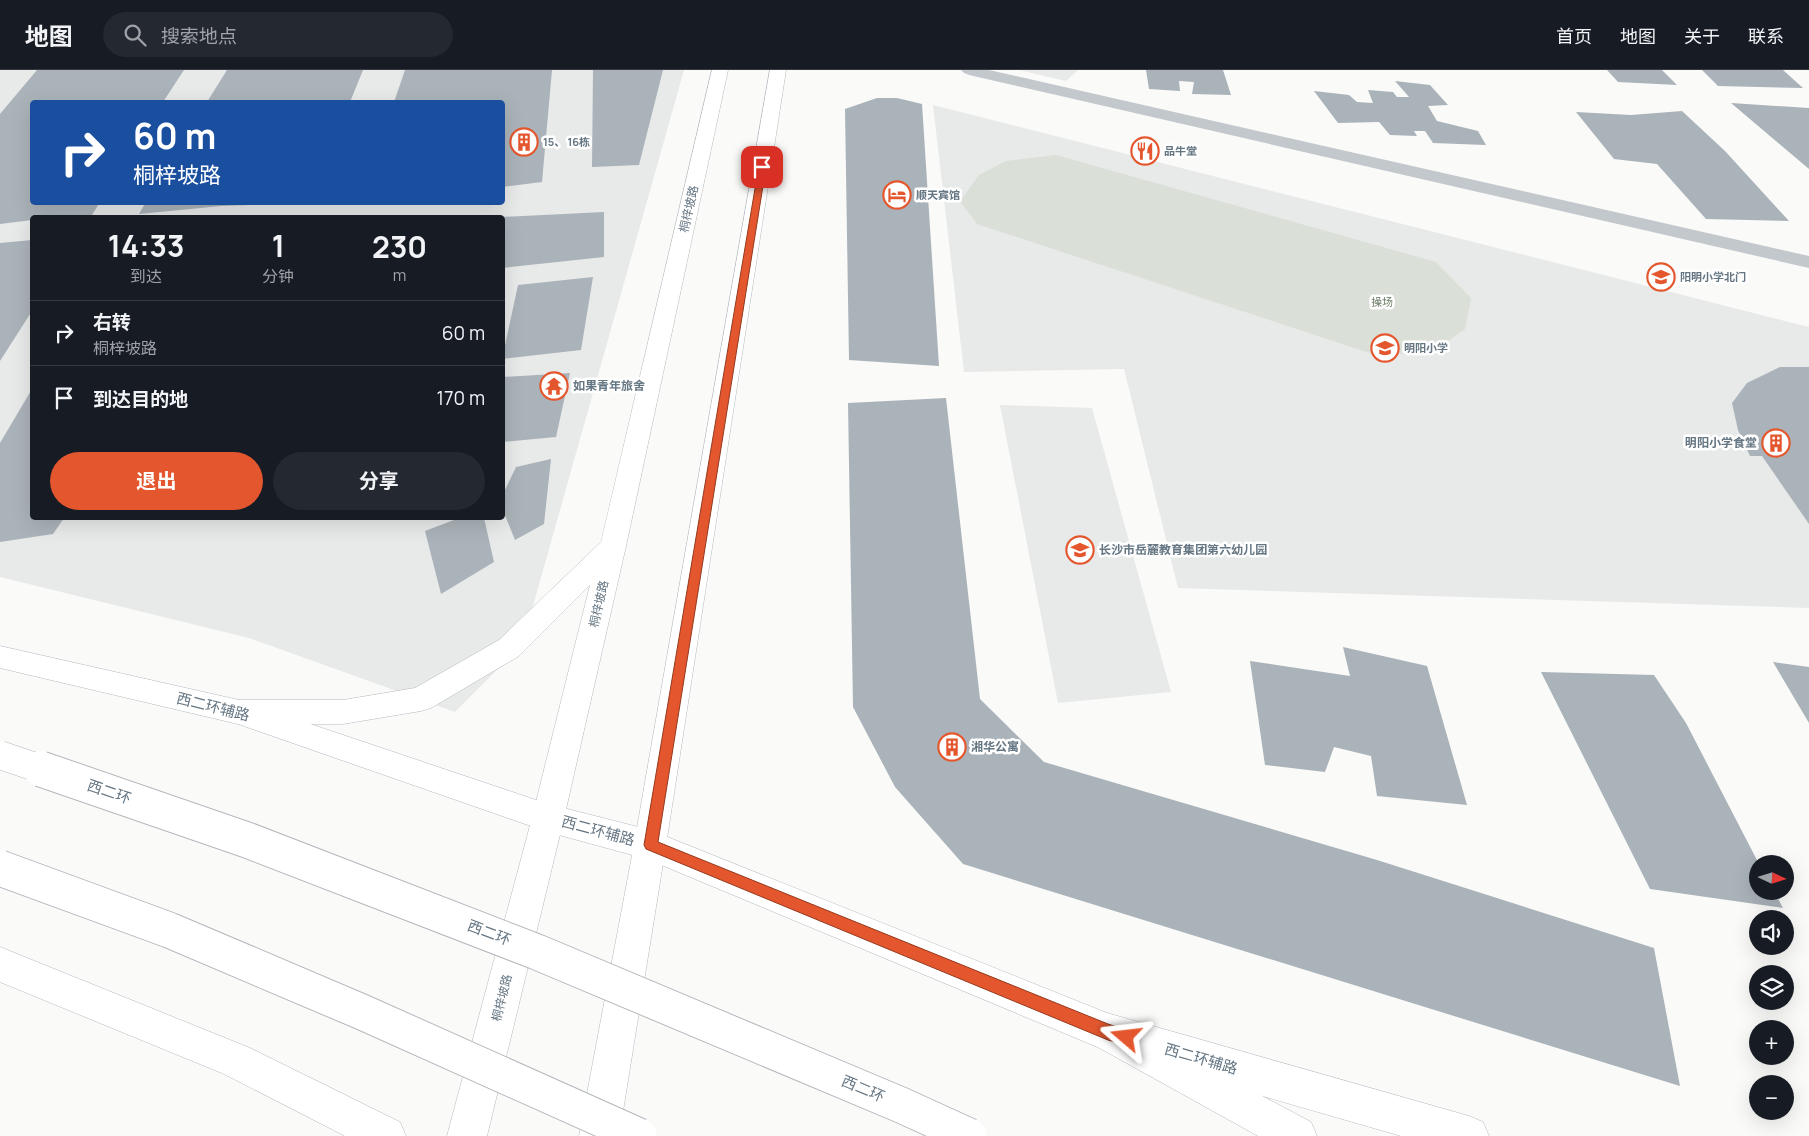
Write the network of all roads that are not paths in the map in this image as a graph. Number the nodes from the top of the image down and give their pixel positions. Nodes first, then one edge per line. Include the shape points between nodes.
1 (720, 70) edge
2 (778, 70) edge
3 (969, 70) edge
4 (1809, 262) edge
5 (613, 546) junction
6 (0, 657) edge
7 (238, 712) junction
8 (0, 754) edge
9 (548, 818) junction
10 (650, 845) junction
11 (0, 868) edge
12 (0, 964) edge
13 (1108, 1032) junction
14 (386, 1136) edge
15 (467, 1136) edge
16 (599, 1136) edge
17 (639, 1136) edge
18 (969, 1136) edge
19 (1297, 1136) edge
20 (1469, 1136) edge

1 - 5 main road, 桐梓坡路
2 - 10 main road
3 - 4 street
5 - 7 main road via 509,648 421,699 343,712
5 - 9 main road, 桐梓坡路
6 - 7 main road, 西二环辅路
7 - 9 main road, 西二环辅路
8 - 18 main road, 西二环, bridge via 248,840 537,952
9 - 10 main road, 西二环辅路
9 - 15 main road, 桐梓坡路
10 - 13 main road, 西二环辅路
10 - 16 main road
11 - 17 main road, bridge via 206,946
12 - 14 main road via 237,1061
13 - 19 main road
13 - 20 main road, 西二环辅路

